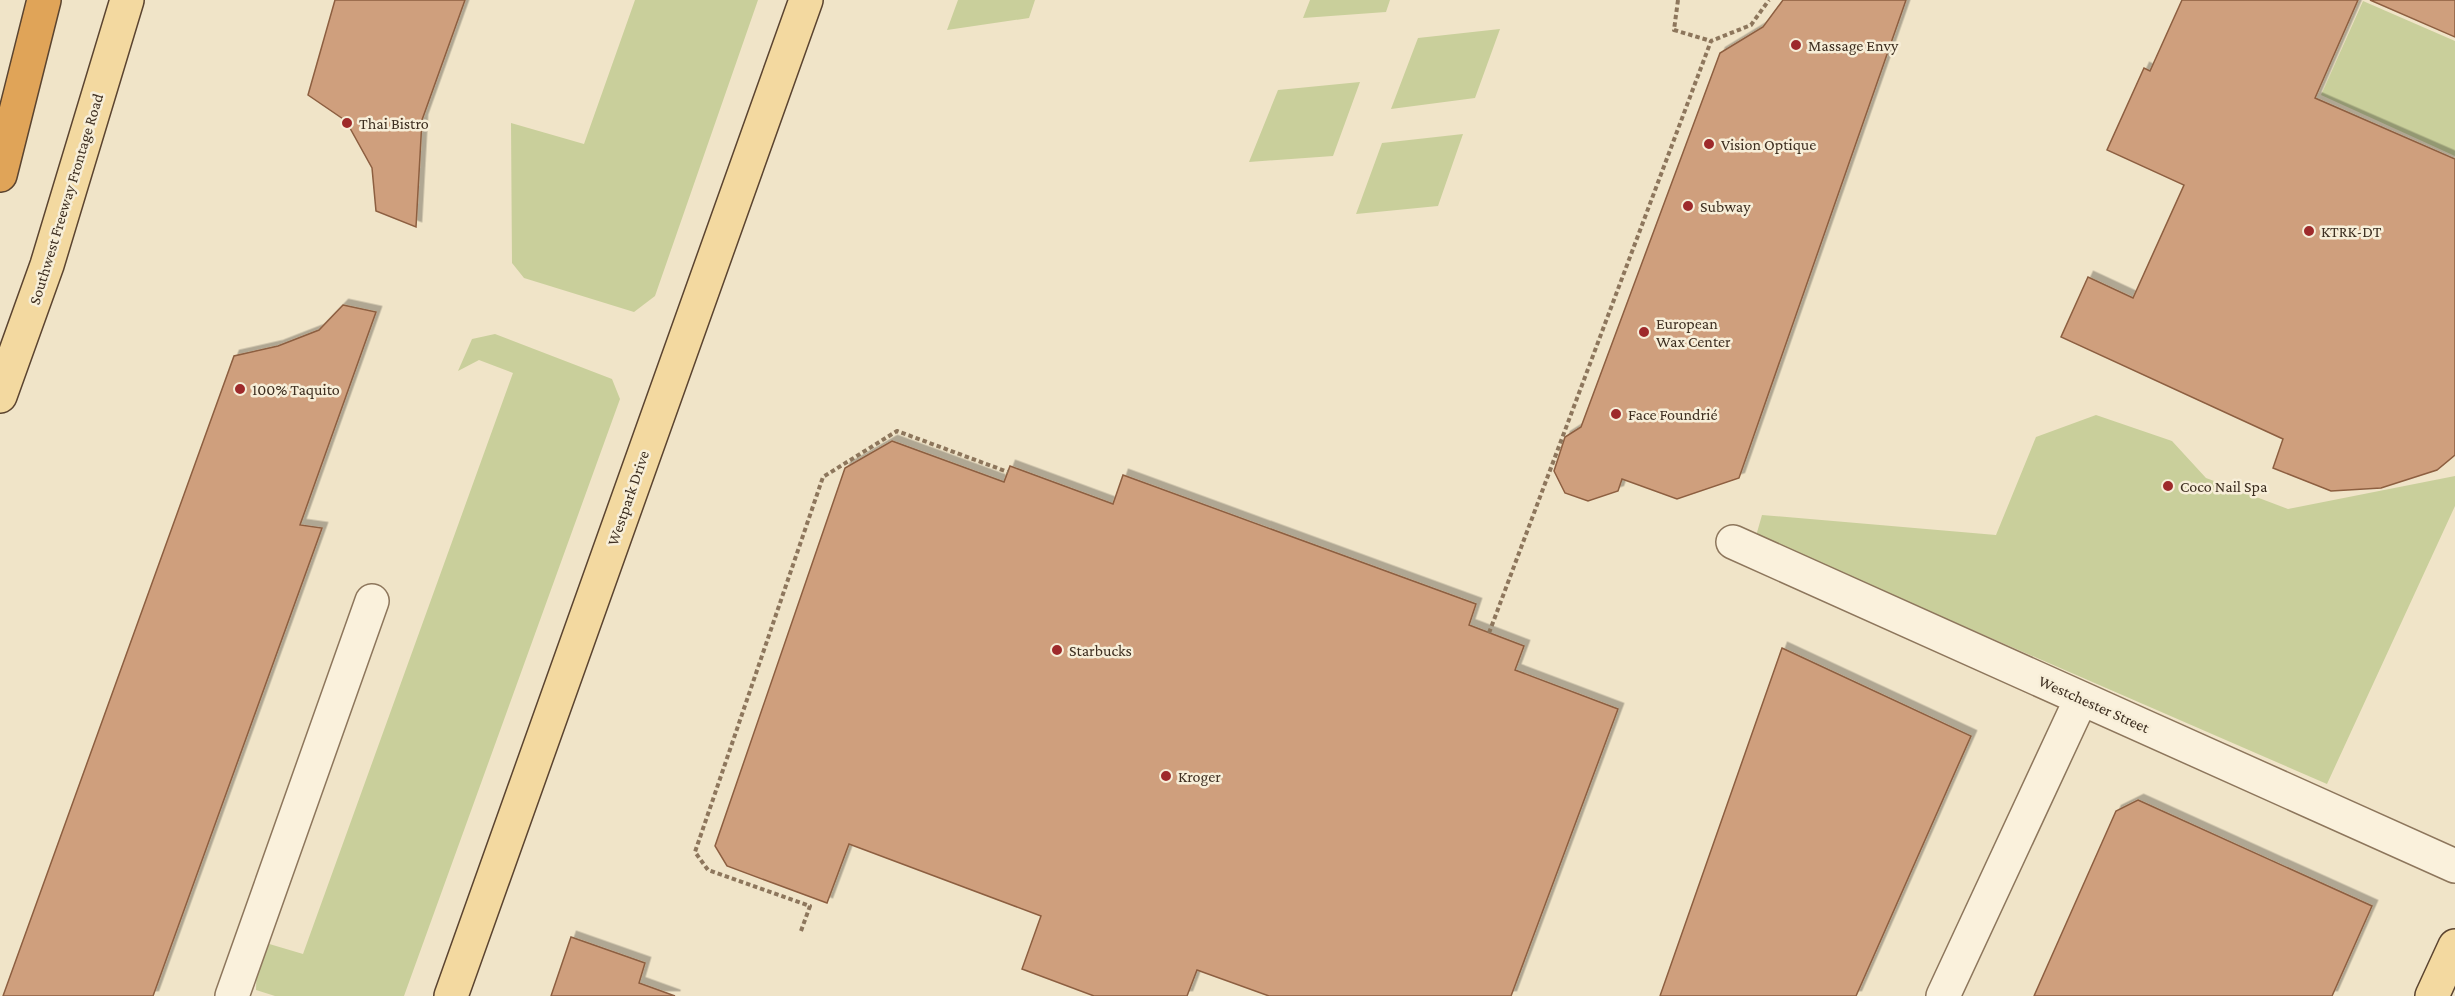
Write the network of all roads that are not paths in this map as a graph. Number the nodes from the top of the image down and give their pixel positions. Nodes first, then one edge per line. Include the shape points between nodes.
1 (44, 0) edge
2 (128, 0) edge
3 (806, 0) edge
4 (0, 175) edge
5 (0, 396) edge
6 (1733, 542) dead end
7 (372, 602) dead end
8 (2082, 699) junction
9 (2455, 866) edge
10 (2455, 946) edge
11 (232, 996) edge
12 (451, 996) edge
13 (1943, 996) edge
14 (2432, 996) edge

1 - 4 highway
2 - 5 main road, Southwest Freeway Frontage Road via 47,266
3 - 12 main road, Westpark Drive
6 - 8 street, Westchester Street
7 - 11 street
8 - 9 street, Westchester Street
8 - 13 street
10 - 14 main road

